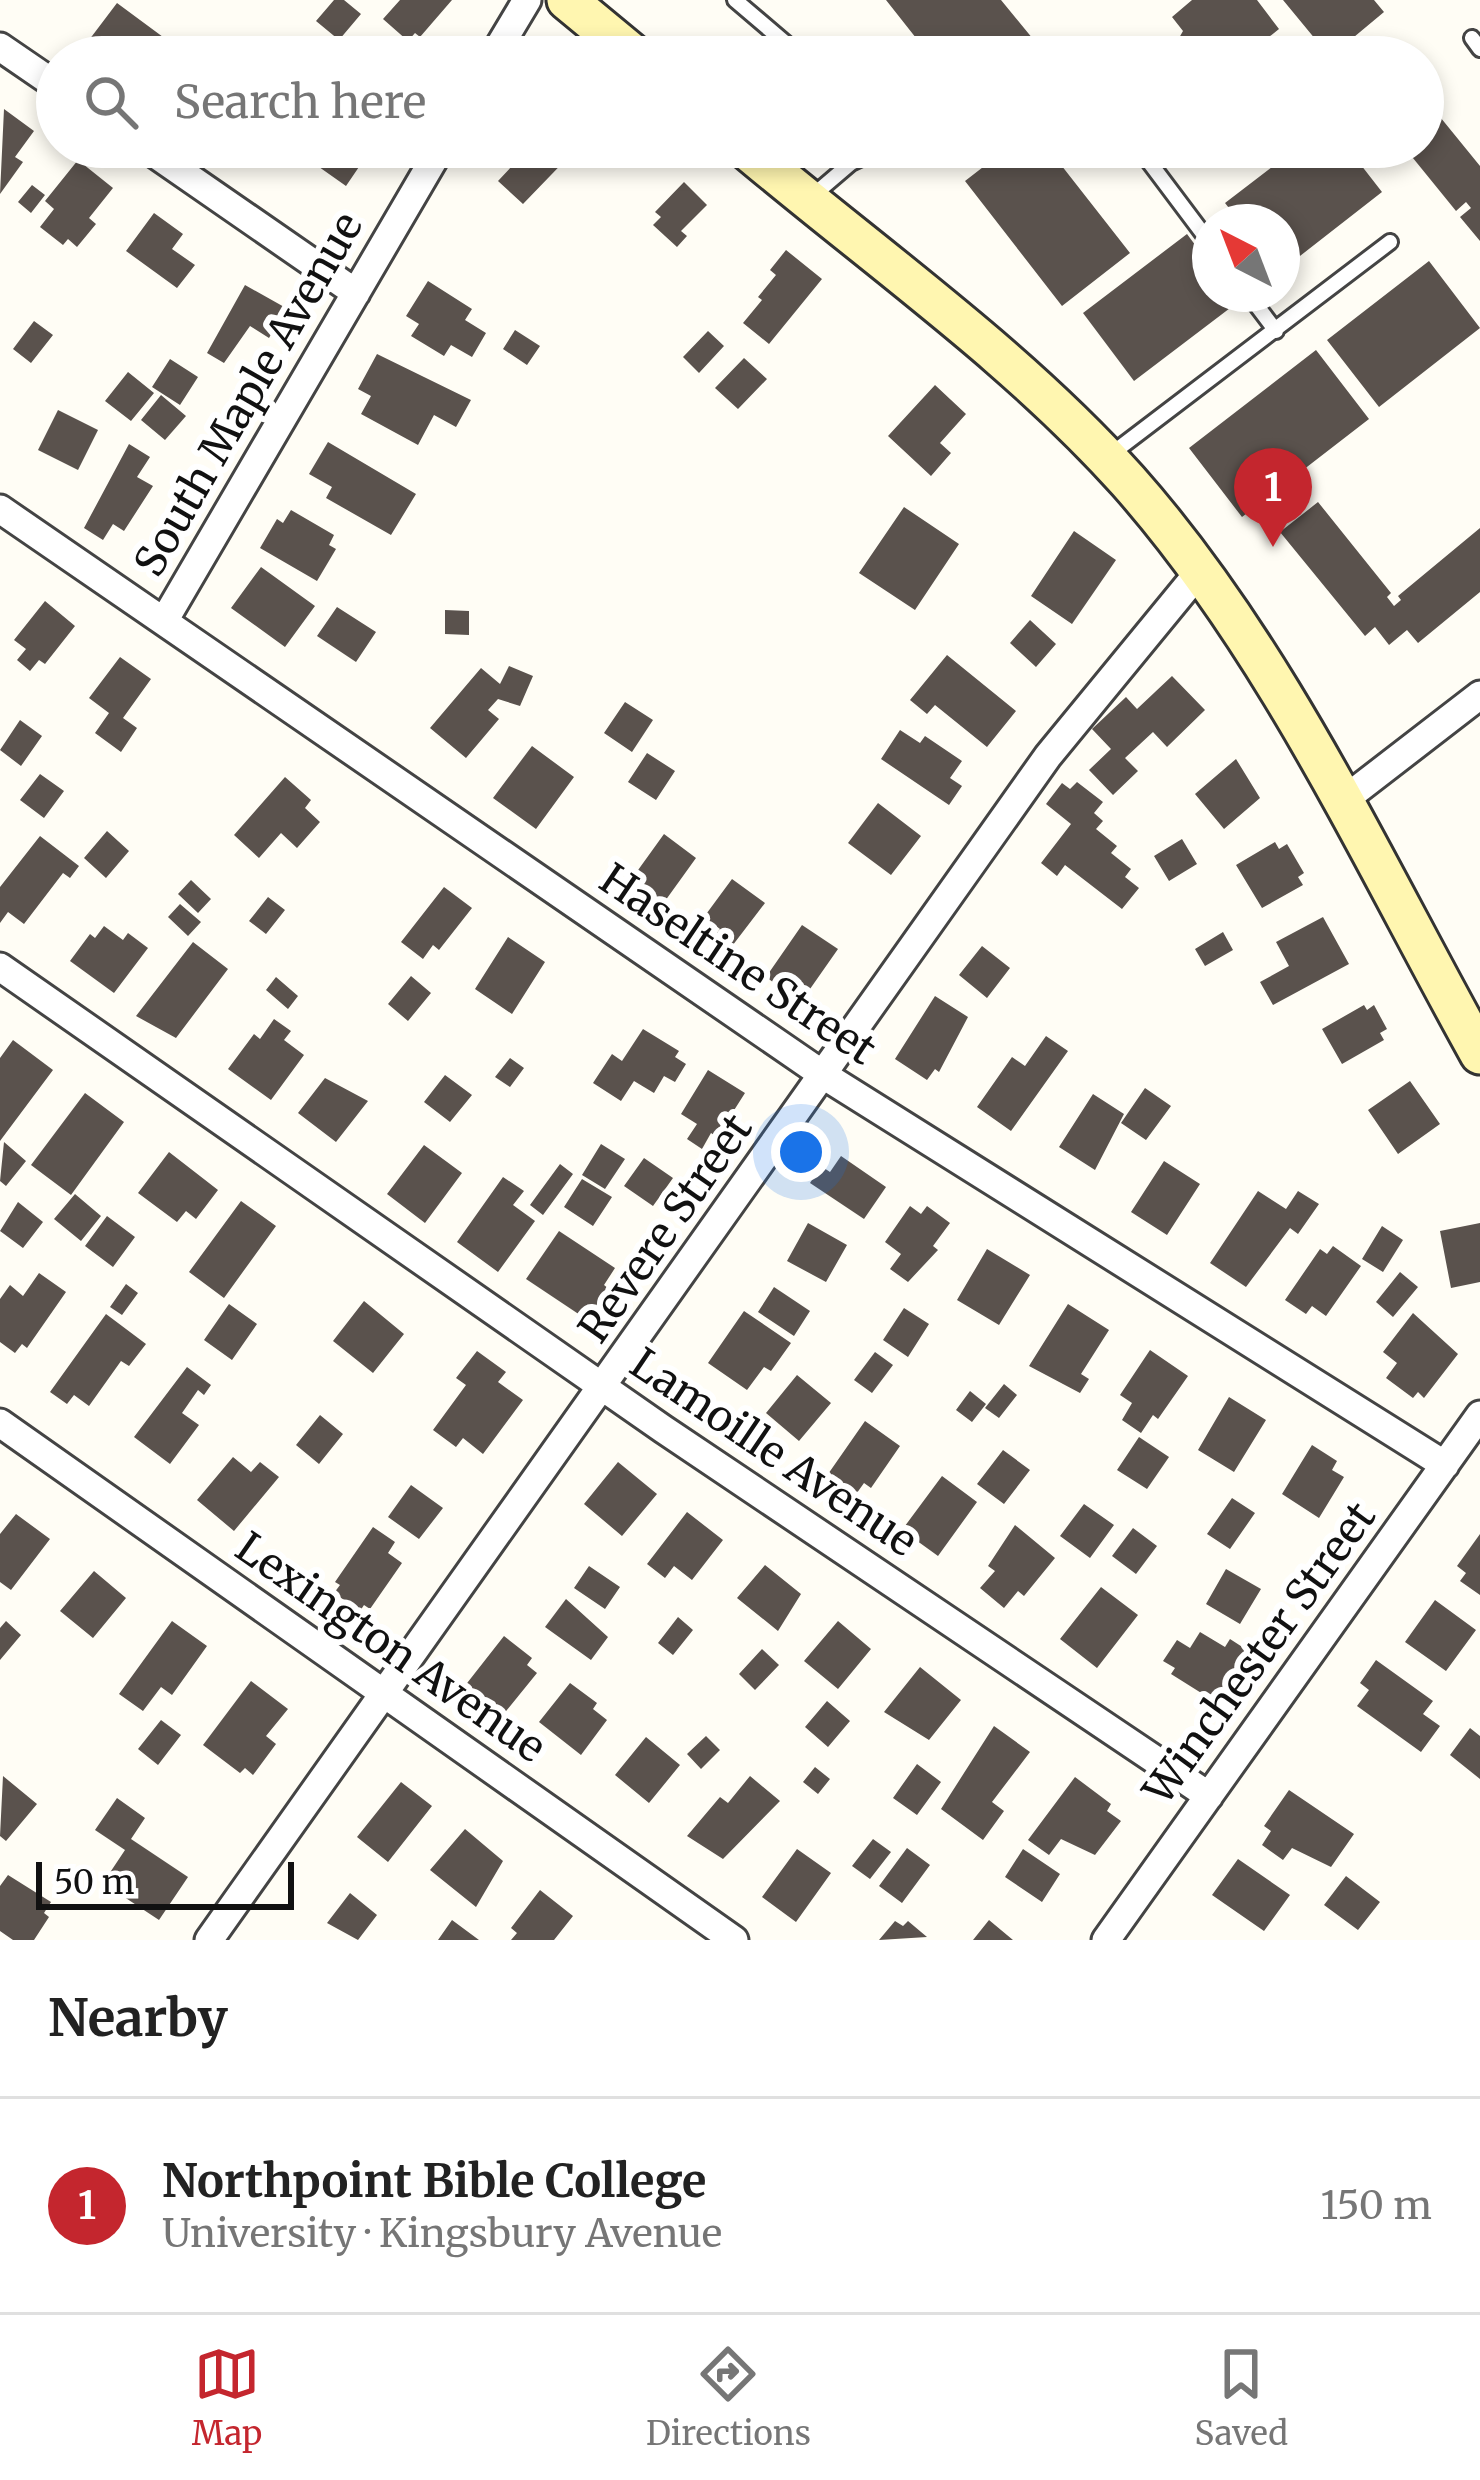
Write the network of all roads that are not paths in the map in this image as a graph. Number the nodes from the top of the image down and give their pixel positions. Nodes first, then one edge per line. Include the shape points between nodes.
1 (527, 0) edge
2 (567, 0) edge
3 (734, 0) edge
4 (506, 36) edge
5 (611, 36) edge
6 (777, 36) edge
7 (0, 46) edge
8 (36, 71) edge
9 (175, 168) edge
10 (429, 168) edge
11 (769, 168) edge
12 (845, 168) edge
13 (1154, 168) edge
14 (807, 200) junction
15 (1192, 219) edge
16 (1390, 242) dead end
17 (356, 293) junction
18 (1262, 312) edge
19 (1276, 331) junction
20 (1106, 458) junction
21 (0, 509) edge
22 (1199, 572) junction
23 (164, 621) junction
24 (1480, 695) edge
25 (1340, 803) junction
26 (0, 967) edge
27 (1480, 1054) edge
28 (825, 1076) junction
29 (603, 1388) junction
30 (1480, 1414) edge
31 (0, 1423) edge
32 (1445, 1465) junction
33 (384, 1694) junction
34 (1209, 1796) junction
35 (209, 1940) edge
36 (734, 1940) edge
37 (1106, 1940) edge

1 - 4 street
2 - 5 main road
3 - 6 lane
7 - 8 street
9 - 17 street
10 - 17 street, South Maple Avenue
11 - 14 main road
12 - 14 lane
13 - 15 lane
14 - 20 main road via 1004,359
16 - 19 lane
17 - 23 street, South Maple Avenue
18 - 19 lane
19 - 20 lane
20 - 22 main road
21 - 23 street, Haseltine Street
22 - 25 main road via 1246,637
22 - 28 street, Revere Street via 1048,756
23 - 28 street, Haseltine Street
24 - 25 street
25 - 27 main road
26 - 29 street, Lamoille Avenue
28 - 29 street, Revere Street
28 - 32 street, Haseltine Street
29 - 33 street, Revere Street
29 - 34 street, Lamoille Avenue
30 - 32 street, Winchester Street
31 - 33 street, Lexington Avenue
32 - 34 street, Winchester Street
33 - 35 street, Revere Street
33 - 36 street, Lexington Avenue
34 - 37 street, Winchester Street

